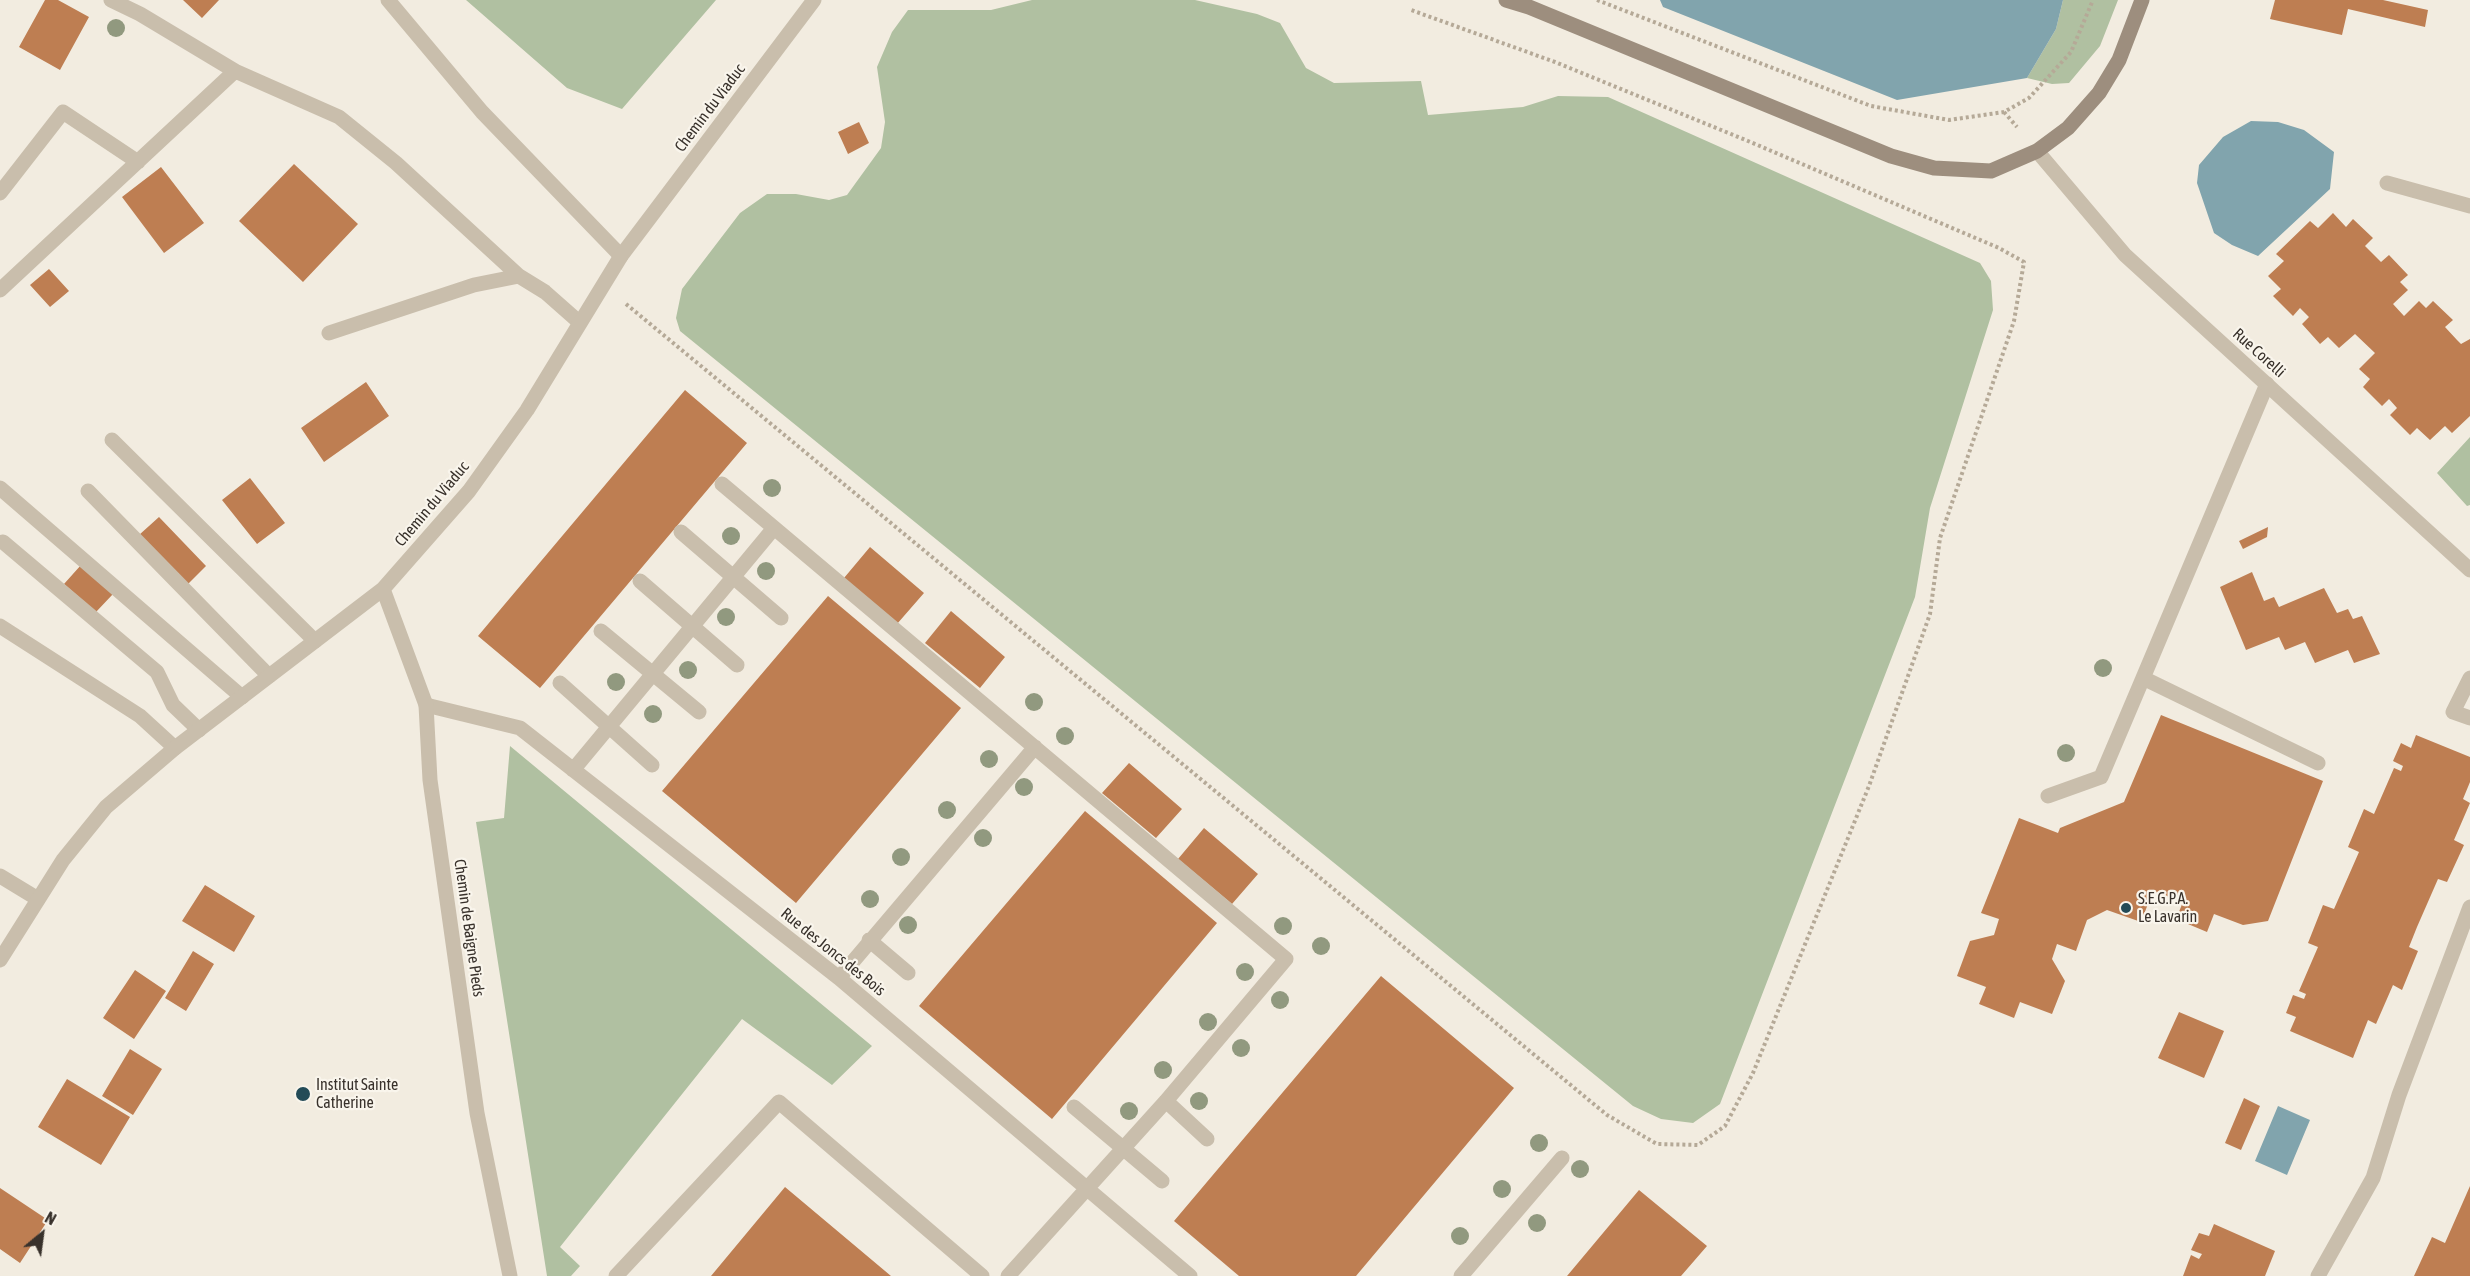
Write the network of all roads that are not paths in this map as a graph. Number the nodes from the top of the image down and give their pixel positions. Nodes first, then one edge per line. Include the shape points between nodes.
1 (111, 0) edge
2 (388, 0) edge
3 (814, 0) edge
4 (1506, 0) edge
5 (2142, 0) edge
6 (235, 71) junction
7 (2037, 151) junction
8 (138, 162) junction
9 (2387, 183) dead end
10 (0, 193) edge
11 (2470, 206) edge
12 (621, 256) junction
13 (519, 276) junction
14 (0, 290) edge
15 (579, 322) junction
16 (329, 333) dead end
17 (2267, 384) junction
18 (112, 440) dead end
19 (722, 484) dead end
20 (0, 488) edge
21 (88, 491) dead end
22 (774, 528) junction
23 (681, 532) dead end
24 (3, 542) dead end
25 (2470, 570) edge
26 (732, 578) junction
27 (640, 580) dead end
28 (383, 589) junction
29 (781, 618) dead end
30 (693, 625) junction
31 (0, 626) edge
32 (601, 631) dead end
33 (315, 641) junction
34 (737, 665) dead end
35 (653, 672) junction
36 (269, 676) junction
37 (2143, 678) junction
38 (2470, 678) edge
39 (560, 683) dead end
40 (242, 697) junction
41 (426, 705) junction
42 (699, 712) dead end
43 (2470, 718) edge
44 (609, 725) junction
45 (199, 730) junction
46 (1035, 747) junction
47 (175, 748) junction
48 (2318, 763) dead end
49 (652, 765) dead end
50 (573, 770) junction
51 (2048, 796) dead end
52 (0, 876) edge
53 (38, 899) junction
54 (2470, 907) edge
55 (869, 940) junction
56 (0, 960) edge
57 (908, 973) dead end
58 (839, 978) junction
59 (1166, 1101) junction
60 (1074, 1107) dead end
61 (1206, 1140) dead end
62 (1124, 1147) junction
63 (1562, 1158) dead end
64 (1162, 1181) dead end
65 (1088, 1188) junction
66 (510, 1276) edge
67 (616, 1276) edge
68 (982, 1276) edge
69 (1008, 1276) edge
70 (1190, 1276) edge
71 (1461, 1276) edge
72 (2318, 1276) edge

1 - 6 street
2 - 12 street via 482,112
3 - 12 street, Chemin du Viaduc
4 - 7 main road via 1891,156 1934,168 1991,171
5 - 7 main road via 2119,60 2099,93 2068,128
6 - 8 street
6 - 13 street via 339,117 396,162
7 - 17 street, Rue Corelli via 2125,255
8 - 10 street via 63,112
8 - 14 street
9 - 11 street
12 - 15 street, Chemin du Viaduc
13 - 15 street via 545,292
13 - 16 street via 474,285
15 - 28 street, Chemin du Viaduc via 500,450
17 - 25 street, Rue Corelli
17 - 37 street
18 - 33 street
19 - 22 street
20 - 40 street
21 - 36 street
22 - 26 street
22 - 46 street
23 - 26 street
24 - 45 street via 157,672 173,705
26 - 29 street
26 - 30 street
27 - 30 street
28 - 33 street, Chemin du Viaduc
28 - 41 street, Chemin de Baigne Pieds
30 - 34 street
30 - 35 street
31 - 47 street via 140,716
32 - 35 street
33 - 36 street, Chemin du Viaduc
35 - 42 street
35 - 44 street
36 - 40 street, Chemin du Viaduc
37 - 48 street
37 - 51 street via 2101,777
38 - 43 street via 2453,712
39 - 44 street
40 - 45 street, Chemin du Viaduc
41 - 50 street, Rue des Joncs des Bois via 520,728
41 - 66 street, Chemin de Baigne Pieds via 430,780 477,1113
44 - 49 street
44 - 50 street
45 - 47 street, Chemin du Viaduc
46 - 55 street
46 - 59 street via 1286,959
47 - 53 street, Chemin du Viaduc via 106,807 63,860
50 - 58 street, Rue des Joncs des Bois
52 - 53 street
53 - 56 street, Chemin du Viaduc
54 - 72 street via 2398,1095 2373,1178
55 - 57 street
55 - 58 street
58 - 65 street, Rue des Joncs des Bois
59 - 61 street
59 - 62 street
60 - 62 street
62 - 64 street
62 - 65 street
63 - 71 street
65 - 69 street
65 - 70 street, Rue des Joncs des Bois
67 - 68 street via 779,1102

